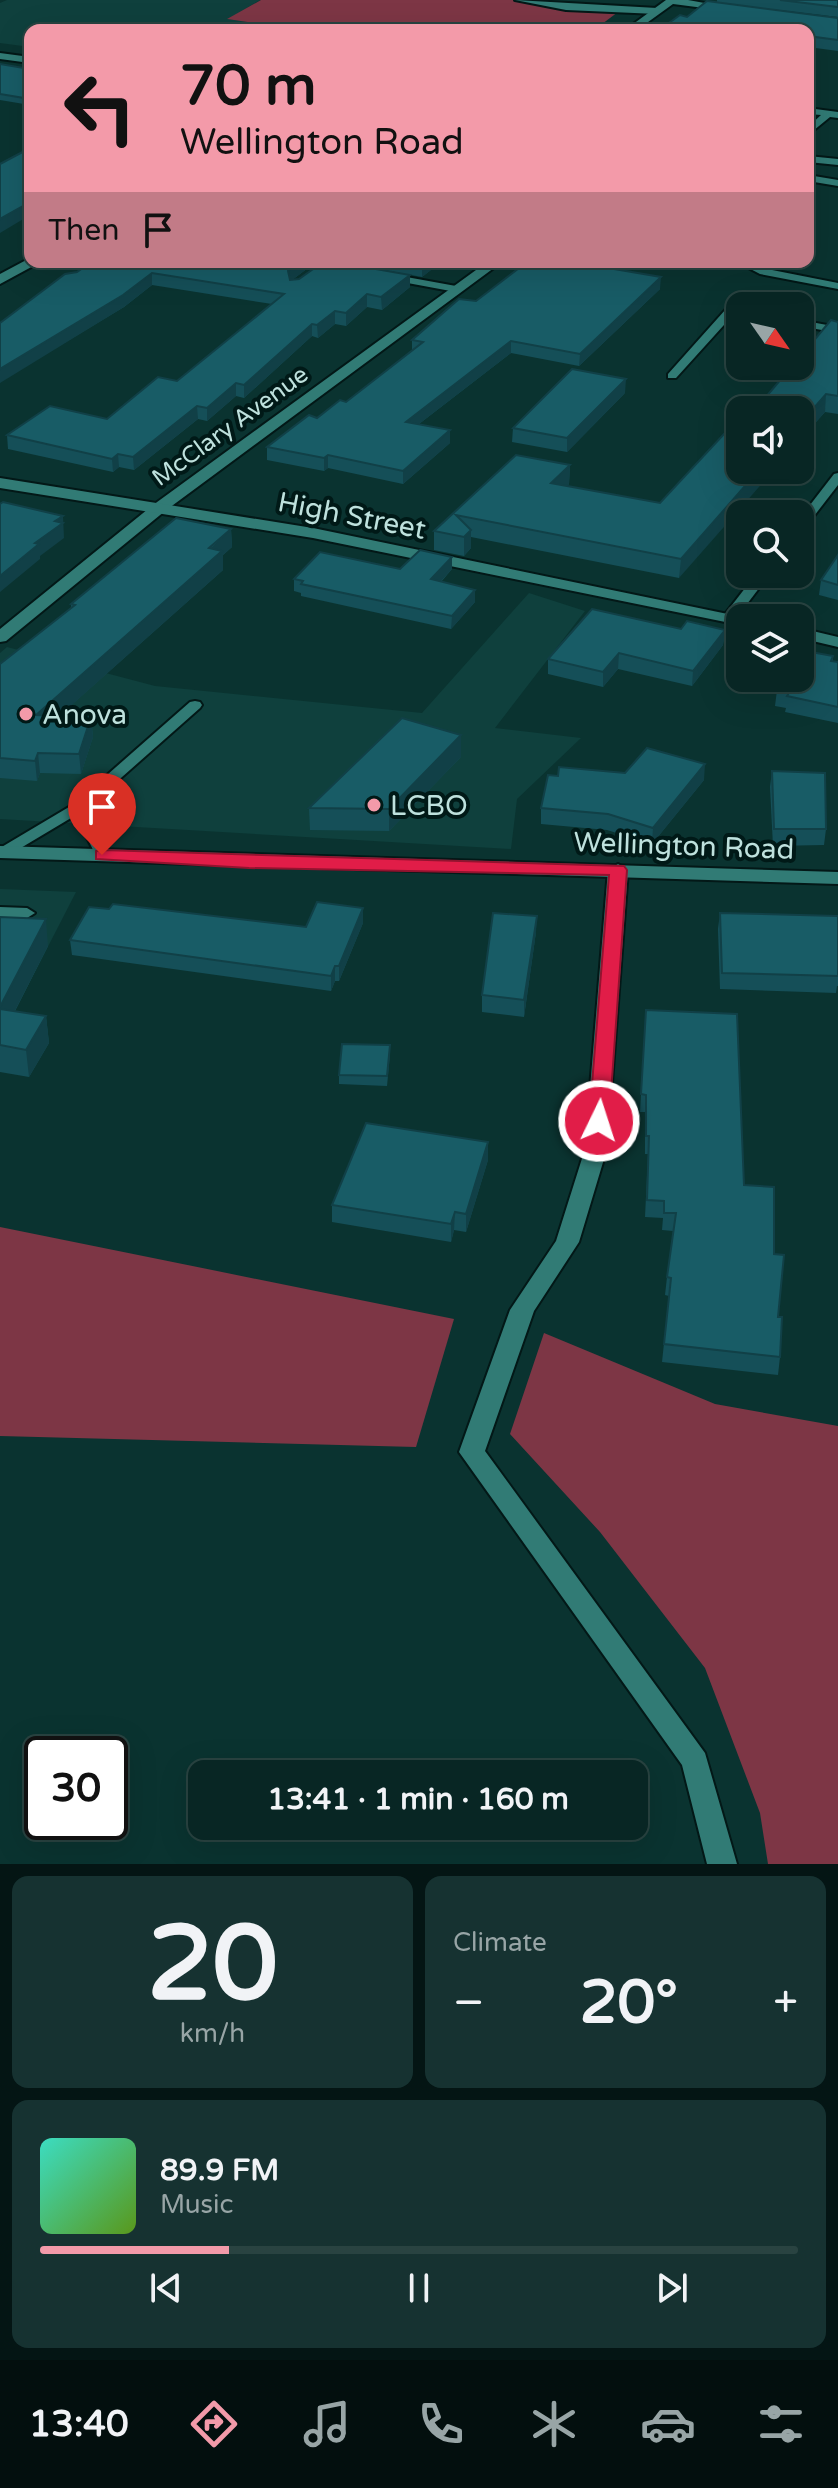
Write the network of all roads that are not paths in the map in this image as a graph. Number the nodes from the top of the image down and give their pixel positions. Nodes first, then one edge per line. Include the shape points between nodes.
1 (519, 0) edge
2 (672, 0) edge
3 (657, 11) junction
4 (747, 11) edge
5 (639, 24) edge
6 (0, 56) edge
7 (24, 59) edge
8 (833, 114) edge
9 (814, 128) edge
10 (814, 160) edge
11 (838, 162) edge
12 (814, 179) edge
13 (838, 183) edge
14 (24, 266) edge
15 (317, 268) edge
16 (486, 268) edge
17 (755, 268) edge
18 (356, 271) edge
19 (384, 276) edge
20 (0, 280) edge
21 (838, 286) edge
22 (456, 289) junction
23 (726, 315) edge
24 (814, 326) edge
25 (838, 330) edge
26 (672, 376) dead end
27 (838, 477) edge
28 (0, 483) edge
29 (159, 508) junction
30 (814, 508) edge
31 (726, 617) edge
32 (814, 636) edge
33 (0, 637) edge
34 (838, 642) edge
35 (195, 705) dead end
36 (79, 807) junction
37 (2, 852) edge
38 (102, 855) junction
39 (618, 870) junction
40 (838, 878) edge
41 (0, 912) edge
42 (27, 913) dead end
43 (722, 1864) edge

1 - 3 lane
2 - 3 street
2 - 4 street
3 - 5 street
6 - 7 street
8 - 9 lane
10 - 11 lane
12 - 13 lane
14 - 20 street
15 - 18 lane
16 - 22 street, McClary Avenue
17 - 21 lane
19 - 22 lane
22 - 29 street, McClary Avenue
23 - 26 lane
24 - 25 lane
27 - 30 lane
28 - 29 street, High Street
29 - 31 street, High Street via 313,533
29 - 33 street, McClary Avenue
32 - 34 street
35 - 36 lane
36 - 37 lane
36 - 38 lane
37 - 38 street, Wellington Road
38 - 39 street, Wellington Road
39 - 40 street, Wellington Road
39 - 43 street via 596,1149 567,1242 522,1310 472,1452 695,1761
41 - 42 lane

